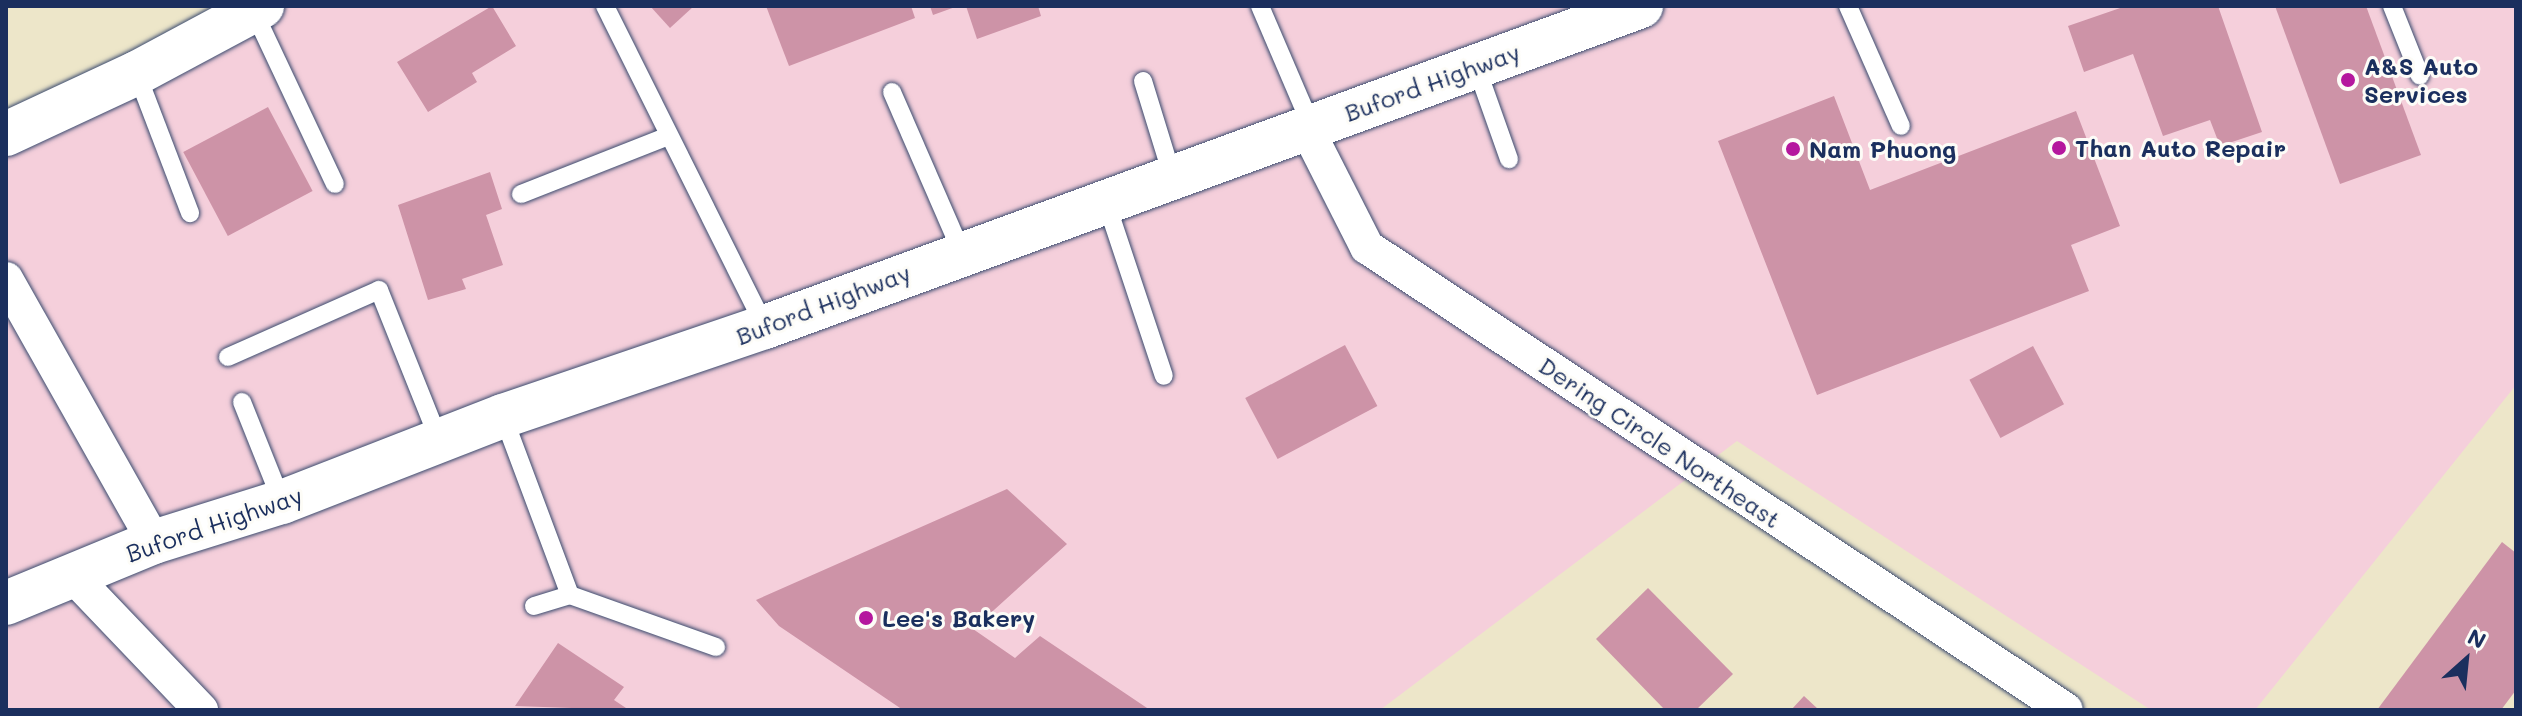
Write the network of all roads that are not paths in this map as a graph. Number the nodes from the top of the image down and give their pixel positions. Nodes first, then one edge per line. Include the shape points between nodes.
1 (605, 6) edge
2 (1260, 6) edge
3 (1641, 6) edge
4 (1848, 6) edge
5 (2392, 6) edge
6 (258, 9) edge
7 (1476, 66) junction
8 (137, 73) junction
9 (2420, 76) dead end
10 (1143, 81) dead end
11 (892, 92) dead end
12 (1309, 126) junction
13 (1901, 126) dead end
14 (6, 134) edge
15 (668, 136) junction
16 (1509, 159) dead end
17 (1172, 175) junction
18 (335, 184) dead end
19 (521, 194) dead end
20 (1105, 200) junction
21 (190, 213) dead end
22 (961, 251) junction
23 (6, 279) edge
24 (765, 327) junction
25 (228, 357) dead end
26 (1164, 376) dead end
27 (242, 402) dead end
28 (503, 416) junction
29 (439, 440) junction
30 (282, 502) junction
31 (154, 542) junction
32 (72, 575) junction
33 (570, 595) junction
34 (6, 603) edge
35 (534, 606) dead end
36 (716, 647) dead end
37 (201, 710) edge
38 (2066, 710) edge

1 - 15 lane
2 - 12 lane
3 - 7 main road, Buford Highway
4 - 13 lane
5 - 9 lane
6 - 8 main road
6 - 18 lane
7 - 12 main road, Buford Highway
7 - 16 lane
8 - 14 main road
8 - 21 lane
10 - 17 lane
11 - 22 lane
12 - 17 main road, Buford Highway
12 - 38 street, Dering Circle Northeast via 1367,247
15 - 19 lane
15 - 24 lane
17 - 20 main road, Buford Highway
20 - 22 main road, Buford Highway
20 - 26 lane
22 - 24 main road, Buford Highway
23 - 31 street
24 - 28 main road, Buford Highway
25 - 29 lane via 379,290
27 - 30 lane
28 - 29 main road, Buford Highway
28 - 33 lane
29 - 30 main road, Buford Highway
30 - 31 main road, Buford Highway
31 - 32 main road, Buford Highway
32 - 34 main road, Buford Highway
32 - 37 street
33 - 35 lane
33 - 36 lane

